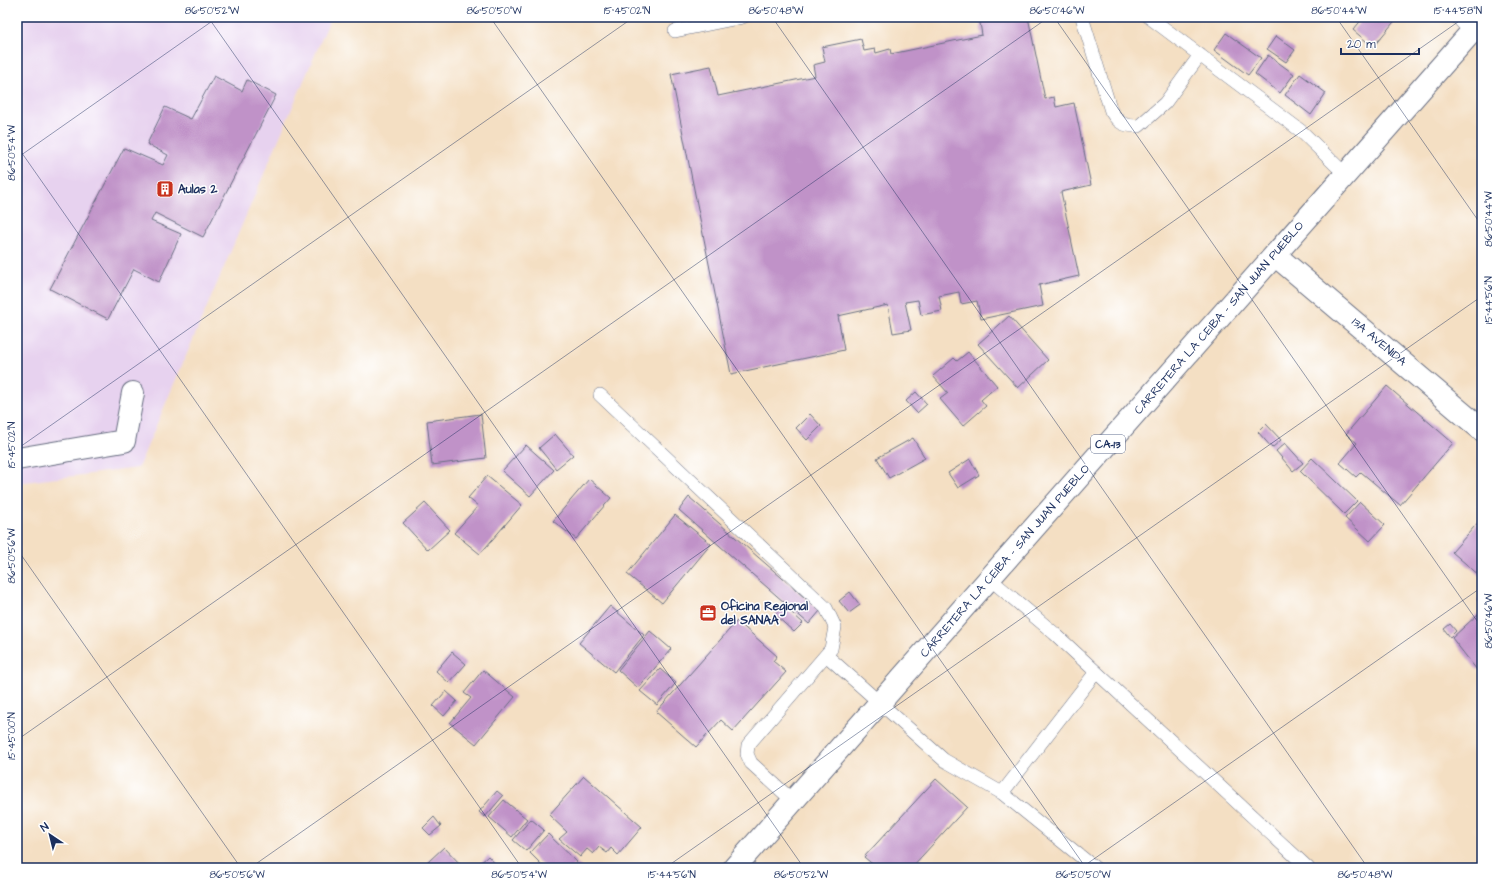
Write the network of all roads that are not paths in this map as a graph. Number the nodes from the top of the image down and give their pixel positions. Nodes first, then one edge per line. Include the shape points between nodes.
1 (743, 17) edge
2 (1082, 17) edge
3 (1149, 17) edge
4 (1457, 17) edge
5 (1477, 26) edge
6 (675, 31) dead end
7 (1200, 55) junction
8 (1346, 175) junction
9 (1275, 255) junction
10 (134, 393) dead end
11 (600, 394) dead end
12 (1482, 430) edge
13 (17, 459) edge
14 (990, 578) junction
15 (826, 656) junction
16 (1096, 672) junction
17 (880, 703) junction
18 (1002, 793) junction
19 (793, 801) junction
20 (734, 868) edge
21 (1095, 868) edge
22 (1308, 868) edge

1 - 6 lane
2 - 7 lane via 1110,111 1116,120 1126,126 1139,126 1165,103
3 - 7 lane
4 - 5 lane
5 - 8 main road, CARRETERA LA CEIBA - SAN JUAN PUEBLO / CA-13
7 - 8 lane via 1302,131
8 - 9 main road, CARRETERA LA CEIBA - SAN JUAN PUEBLO / CA-13
9 - 12 main road, 13A AVENIDA
9 - 14 main road, CARRETERA LA CEIBA - SAN JUAN PUEBLO / CA-13
10 - 13 main road via 124,441
11 - 15 lane via 826,608 835,627 831,649
14 - 16 lane
14 - 17 main road, CARRETERA LA CEIBA - SAN JUAN PUEBLO / CA-13
15 - 17 lane
15 - 19 lane via 748,745 747,754 751,763
16 - 18 lane
16 - 22 lane
17 - 18 lane via 944,760
17 - 19 main road, CARRETERA LA CEIBA - SAN JUAN PUEBLO / CA-13
18 - 21 lane
19 - 20 main road, CARRETERA LA CEIBA - SAN JUAN PUEBLO / CA-13

